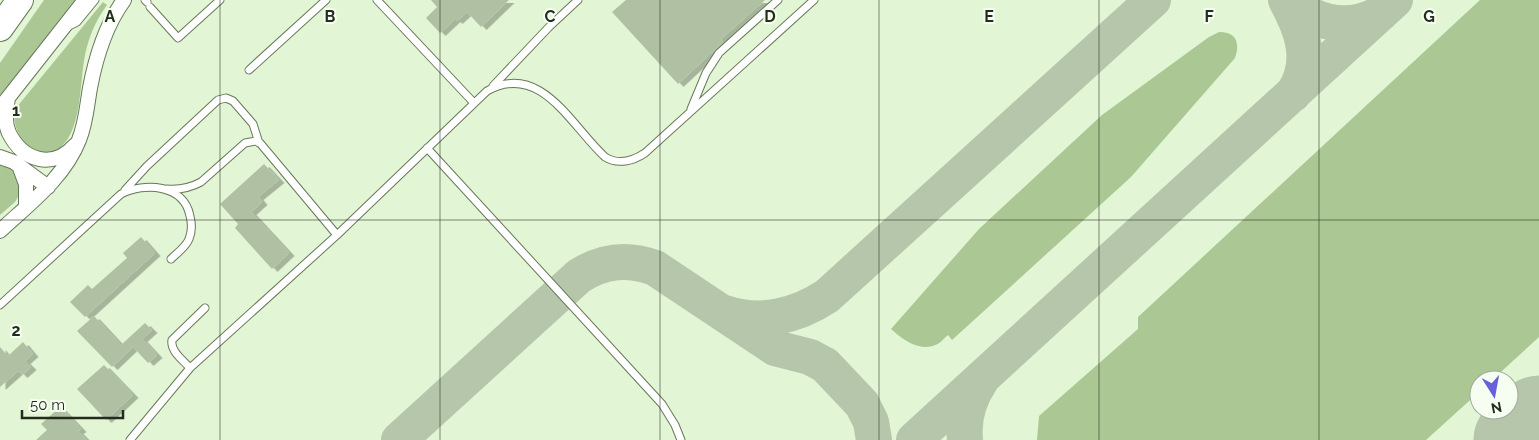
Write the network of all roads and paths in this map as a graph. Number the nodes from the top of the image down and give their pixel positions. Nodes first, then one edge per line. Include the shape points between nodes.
1 (20, 0) edge
2 (85, 0) edge
3 (95, 0) edge
4 (124, 0) edge
5 (220, 0) edge
6 (326, 0) edge
7 (377, 0) edge
8 (578, 0) edge
9 (778, 0) edge
10 (814, 0) edge
11 (147, 3) edge
12 (0, 28) edge
13 (62, 30) junction
14 (249, 70) dead end
15 (487, 91) junction
16 (4, 103) edge
17 (474, 104) junction
18 (689, 114) junction
19 (79, 139) junction
20 (260, 143) junction
21 (426, 148) junction
22 (30, 156) junction
23 (0, 157) edge
24 (20, 167) junction
25 (48, 186) junction
26 (162, 188) junction
27 (120, 194) junction
28 (26, 207) junction
29 (0, 231) edge
30 (337, 235) junction
31 (171, 259) dead end
32 (0, 305) edge
33 (205, 308) dead end
34 (190, 368) junction
35 (130, 440) edge
36 (681, 440) edge

1 - 12 highway
2 - 13 street
3 - 13 lane via 77,22
4 - 19 street via 103,38
5 - 11 lane via 178,38
6 - 14 lane
7 - 17 lane
8 - 15 lane
9 - 18 lane via 719,53
10 - 18 lane
13 - 16 street
15 - 17 lane
15 - 18 lane via 514,83 539,89 602,155 617,162 645,153
16 - 22 street via 9,132
17 - 21 lane
19 - 22 street via 59,157 42,160
19 - 25 street via 69,160
20 - 26 lane via 245,143 194,186
20 - 27 lane via 253,124 232,101 218,100
20 - 30 lane
21 - 30 lane
21 - 36 lane via 662,404
22 - 25 street
23 - 24 street
24 - 25 street
24 - 28 street via 26,184
25 - 28 street
26 - 27 lane via 140,187
26 - 31 lane via 178,196 187,206 191,220 189,240
27 - 32 lane
28 - 29 street
30 - 34 lane
33 - 34 lane via 171,344
34 - 35 lane

